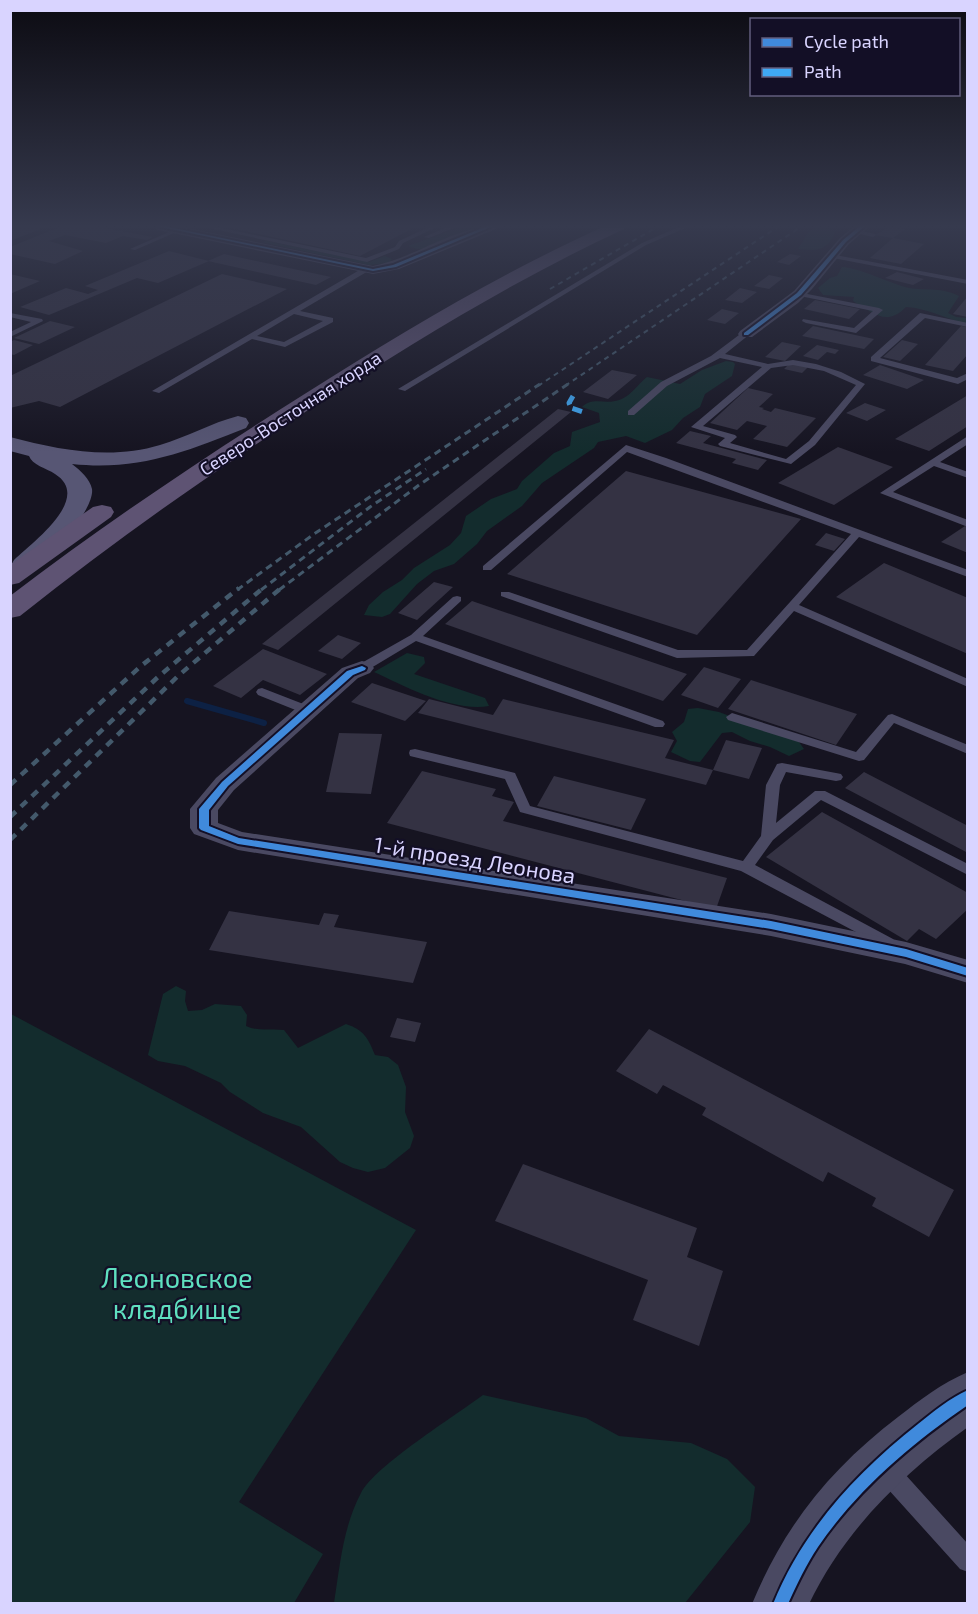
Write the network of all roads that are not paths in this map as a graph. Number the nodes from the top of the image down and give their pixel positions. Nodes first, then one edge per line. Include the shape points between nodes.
1 (312, 301) edge
2 (440, 301) edge
3 (470, 301) edge
4 (548, 301) edge
5 (790, 301) edge
6 (836, 301) edge
7 (294, 312) junction
8 (10, 315) edge
9 (806, 321) dead end
10 (968, 325) edge
11 (746, 334) joint
12 (10, 335) edge
13 (252, 337) junction
14 (719, 355) junction
15 (768, 366) junction
16 (968, 375) edge
17 (402, 389) dead end
18 (156, 390) dead end
19 (632, 413) dead end
20 (238, 423) junction
21 (968, 439) edge
22 (12, 444) edge
23 (933, 463) junction
24 (968, 475) edge
25 (968, 524) edge
26 (857, 533) junction
27 (487, 568) dead end
28 (15, 574) edge
29 (968, 574) edge
30 (505, 594) dead end
31 (457, 599) dead end
32 (792, 606) junction
33 (10, 610) edge
34 (415, 638) junction
35 (362, 668) joint
36 (968, 684) edge
37 (262, 692) dead end
38 (307, 710) junction
39 (732, 717) dead end
40 (659, 724) dead end
41 (968, 750) edge
42 (415, 753) dead end
43 (836, 777) dead end
44 (768, 837) junction
45 (746, 867) junction
46 (968, 870) edge
47 (906, 953) junction
48 (968, 972) edge
49 (968, 1397) edge
50 (869, 1475) junction
51 (968, 1561) edge
52 (780, 1604) edge

1 - 7 lane
2 - 20 main road, Северо-Восточная хорда
3 - 33 main road, Северо-Восточная хорда via 405,338 142,509
4 - 17 lane
5 - 11 street
6 - 9 lane via 879,310 856,331
7 - 13 lane
7 - 13 lane via 330,320 285,345
8 - 12 lane via 39,321
10 - 16 lane via 923,315 874,359 958,381
11 - 14 lane
13 - 18 lane
14 - 15 lane
14 - 19 lane via 664,384
15 - 15 lane via 696,427 732,437 723,444 789,462 813,443 861,384 824,367 789,361
20 - 22 main road via 169,450 122,459 77,460
20 - 28 main road, Северо-Восточная хорда
21 - 23 lane
22 - 28 main road via 62,469 80,488 80,501 72,516
23 - 24 lane
23 - 25 lane via 885,493
26 - 27 lane via 626,448
26 - 29 lane
26 - 32 lane
30 - 32 lane via 677,654 750,654
31 - 34 lane
32 - 36 lane
34 - 35 lane
34 - 40 lane
35 - 38 street, 1-й проезд Леонова via 350,673
37 - 38 lane
38 - 47 street, 1-й проезд Леонова via 225,784 204,809 204,828 238,841 771,926
39 - 41 lane via 859,757 892,718
42 - 45 lane via 510,776 525,809
43 - 44 lane via 782,767 773,785
44 - 45 lane
44 - 46 lane via 820,794
45 - 47 lane
47 - 48 street, 1-й проезд Леонова
49 - 50 street via 938,1416
50 - 51 lane
50 - 52 street via 819,1533

